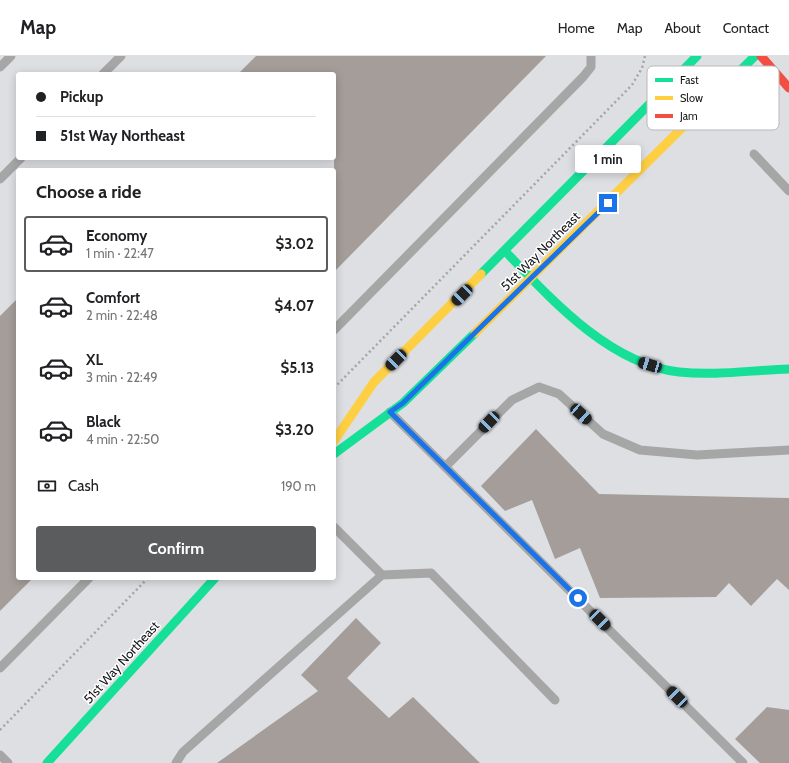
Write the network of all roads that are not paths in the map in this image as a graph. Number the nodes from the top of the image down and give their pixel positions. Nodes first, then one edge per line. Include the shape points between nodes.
1 (11, 56) edge
2 (121, 56) edge
3 (591, 56) edge
4 (697, 56) edge
5 (755, 56) edge
6 (761, 56) edge
7 (687, 66) edge
8 (745, 66) edge
9 (770, 66) edge
10 (0, 68) edge
11 (105, 72) edge
12 (779, 77) edge
13 (789, 88) edge
14 (647, 107) edge
15 (681, 130) edge
16 (754, 154) dead end
17 (19, 160) edge
18 (0, 179) edge
19 (789, 191) edge
20 (505, 251) junction
21 (531, 279) junction
22 (336, 328) edge
23 (789, 369) edge
24 (390, 412) junction
25 (336, 438) edge
26 (789, 450) edge
27 (336, 452) edge
28 (445, 467) junction
29 (336, 529) edge
30 (382, 575) junction
31 (87, 580) edge
32 (213, 580) edge
33 (0, 668) edge
34 (555, 700) dead end
35 (0, 756) edge
36 (8, 763) edge
37 (47, 763) edge
38 (176, 763) edge
39 (743, 763) edge

1 - 10 lane
2 - 11 lane
3 - 22 lane via 591,67 583,78
4 - 7 street, 51st Way Northeast
5 - 8 street, 51st Way Northeast
6 - 9 street
12 - 13 street
14 - 20 street, 51st Way Northeast
15 - 21 street, 51st Way Northeast
16 - 19 lane
17 - 18 lane
20 - 21 street
20 - 25 street, 51st Way Northeast via 374,382
21 - 23 street via 584,329 611,348 638,361 675,372 709,374
21 - 24 street, 51st Way Northeast via 403,403
24 - 27 street, 51st Way Northeast
24 - 28 lane
26 - 28 lane via 697,455 640,450 603,434 559,394 540,388 512,400
28 - 39 lane
29 - 30 lane
30 - 34 lane via 431,573
30 - 38 lane via 183,752
31 - 33 lane
32 - 37 street, 51st Way Northeast
35 - 36 lane

